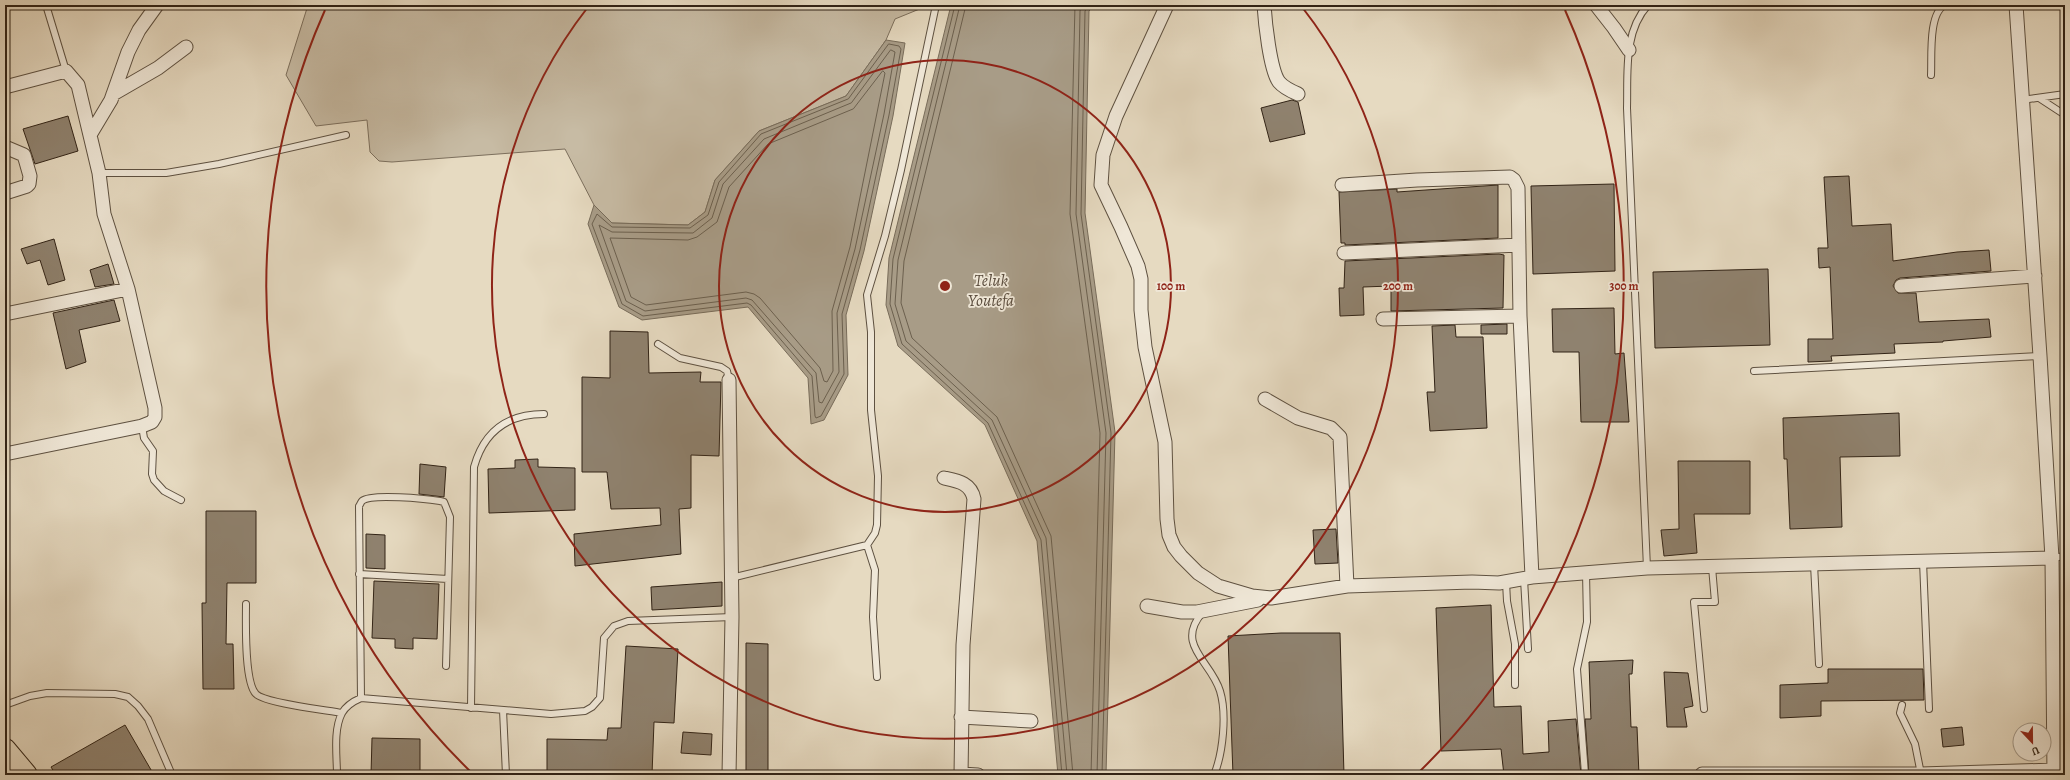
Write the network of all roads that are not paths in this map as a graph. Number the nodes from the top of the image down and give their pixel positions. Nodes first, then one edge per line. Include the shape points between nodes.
1 (46, 5) edge
2 (157, 5) edge
3 (936, 5) edge
4 (1167, 5) edge
5 (1264, 5) edge
6 (1596, 5) edge
7 (1648, 5) edge
8 (1945, 5) edge
9 (2016, 5) edge
10 (186, 47) dead end
11 (1629, 50) junction
12 (66, 71) junction
13 (1931, 75) dead end
14 (5, 86) edge
15 (113, 94) junction
16 (1298, 94) dead end
17 (2065, 94) edge
18 (2039, 98) junction
19 (2022, 100) junction
20 (2065, 115) edge
21 (346, 134) dead end
22 (90, 135) junction
23 (5, 147) edge
24 (99, 172) junction
25 (1342, 185) dead end
26 (5, 193) edge
27 (1519, 245) junction
28 (1344, 253) dead end
29 (2035, 276) junction
30 (1901, 286) dead end
31 (128, 289) junction
32 (5, 314) edge
33 (1520, 316) junction
34 (1383, 318) dead end
35 (658, 344) dead end
36 (2040, 356) junction
37 (1754, 371) dead end
38 (729, 380) joint
39 (1265, 399) dead end
40 (544, 414) dead end
41 (142, 426) junction
42 (5, 454) edge
43 (944, 478) dead end
44 (180, 500) dead end
45 (867, 545) junction
46 (2065, 556) edge
47 (2052, 558) junction
48 (1923, 561) junction
49 (1814, 564) junction
50 (1712, 567) junction
51 (1647, 568) junction
52 (1586, 572) junction
53 (359, 574) junction
54 (731, 578) junction
55 (1528, 578) junction
56 (448, 579) junction
57 (1506, 582) junction
58 (1347, 586) junction
59 (1271, 598) junction
60 (246, 604) dead end
61 (1147, 606) dead end
62 (1205, 611) junction
63 (732, 617) junction
64 (1528, 649) dead end
65 (1818, 664) dead end
66 (446, 666) dead end
67 (877, 677) dead end
68 (1515, 685) dead end
69 (361, 698) junction
70 (2059, 699) edge
71 (1902, 704) dead end
72 (5, 706) edge
73 (471, 708) junction
74 (1704, 709) dead end
75 (503, 710) junction
76 (1929, 710) dead end
77 (342, 713) junction
78 (961, 717) junction
79 (1031, 721) dead end
80 (7, 756) edge
81 (2054, 773) edge
82 (961, 774) edge
83 (1585, 774) edge
84 (1702, 774) dead end
85 (1921, 774) junction
86 (26, 775) edge
87 (172, 775) edge
88 (337, 775) edge
89 (506, 775) edge
90 (729, 775) edge
91 (978, 775) edge
92 (1214, 775) edge

1 - 12 lane
2 - 15 street via 139,30 128,52
3 - 45 lane via 901,170 867,295 871,332 871,410 878,476 877,525 875,534
4 - 59 street via 1116,116 1103,155 1100,185 1121,227 1141,278 1145,347 1165,442 1166,519 1169,535 1180,556 1198,573 1218,586 1237,593
5 - 16 street via 1271,60 1278,81
6 - 11 street
7 - 11 lane via 1639,14
8 - 13 lane via 1940,7 1934,19
9 - 19 street
10 - 15 street via 158,68
11 - 51 lane via 1628,108
12 - 14 street
12 - 22 street via 78,85
15 - 22 street
17 - 18 lane
18 - 19 lane
18 - 20 lane
19 - 29 street
21 - 24 lane via 220,164 166,173
22 - 24 street
23 - 26 street via 24,155 30,176 27,186
24 - 31 street via 104,214
25 - 27 street via 1510,177 1518,188
27 - 28 street
27 - 33 street
29 - 30 street
29 - 36 street
31 - 32 street
31 - 41 street via 155,408 152,422
33 - 34 street
33 - 55 street
35 - 38 lane via 680,358 721,367 727,371
36 - 37 lane
36 - 47 street
38 - 54 street
39 - 58 street via 1298,418 1331,428 1340,437
40 - 73 lane via 526,414 510,419 494,431 484,442 474,467
41 - 42 street
41 - 44 lane via 144,438 153,451 154,480 164,491
43 - 78 street via 967,485 974,499 963,644
45 - 54 lane
45 - 67 lane via 874,570
46 - 47 lane
47 - 48 street
47 - 70 street
48 - 49 street
48 - 76 lane
49 - 50 street
49 - 65 lane
50 - 51 street
50 - 74 lane via 1715,602 1694,602
51 - 52 street
52 - 55 street
52 - 83 lane via 1587,622 1577,669
53 - 56 lane
53 - 56 lane via 359,506 368,498 394,497 444,502 450,517
53 - 69 lane
54 - 63 street
55 - 57 street
55 - 64 lane
56 - 66 lane
57 - 58 street
57 - 68 lane via 1506,601 1515,644
58 - 59 street
59 - 62 street
60 - 77 lane via 247,663 251,685 256,694 269,700
61 - 62 street via 1182,612
62 - 92 lane via 1195,622 1191,633 1192,643 1221,692 1223,736
63 - 75 lane via 628,621 614,626 604,638 600,698 592,708 551,714
63 - 90 street
69 - 73 lane
69 - 77 lane via 352,702
70 - 81 street
71 - 85 lane via 1900,713 1917,752
72 - 87 lane via 16,700 47,693 115,694 128,697 148,719
73 - 75 lane
75 - 89 lane
77 - 88 lane via 338,732
78 - 79 street
78 - 82 street
80 - 86 highway
81 - 85 street
82 - 91 street
84 - 85 street

